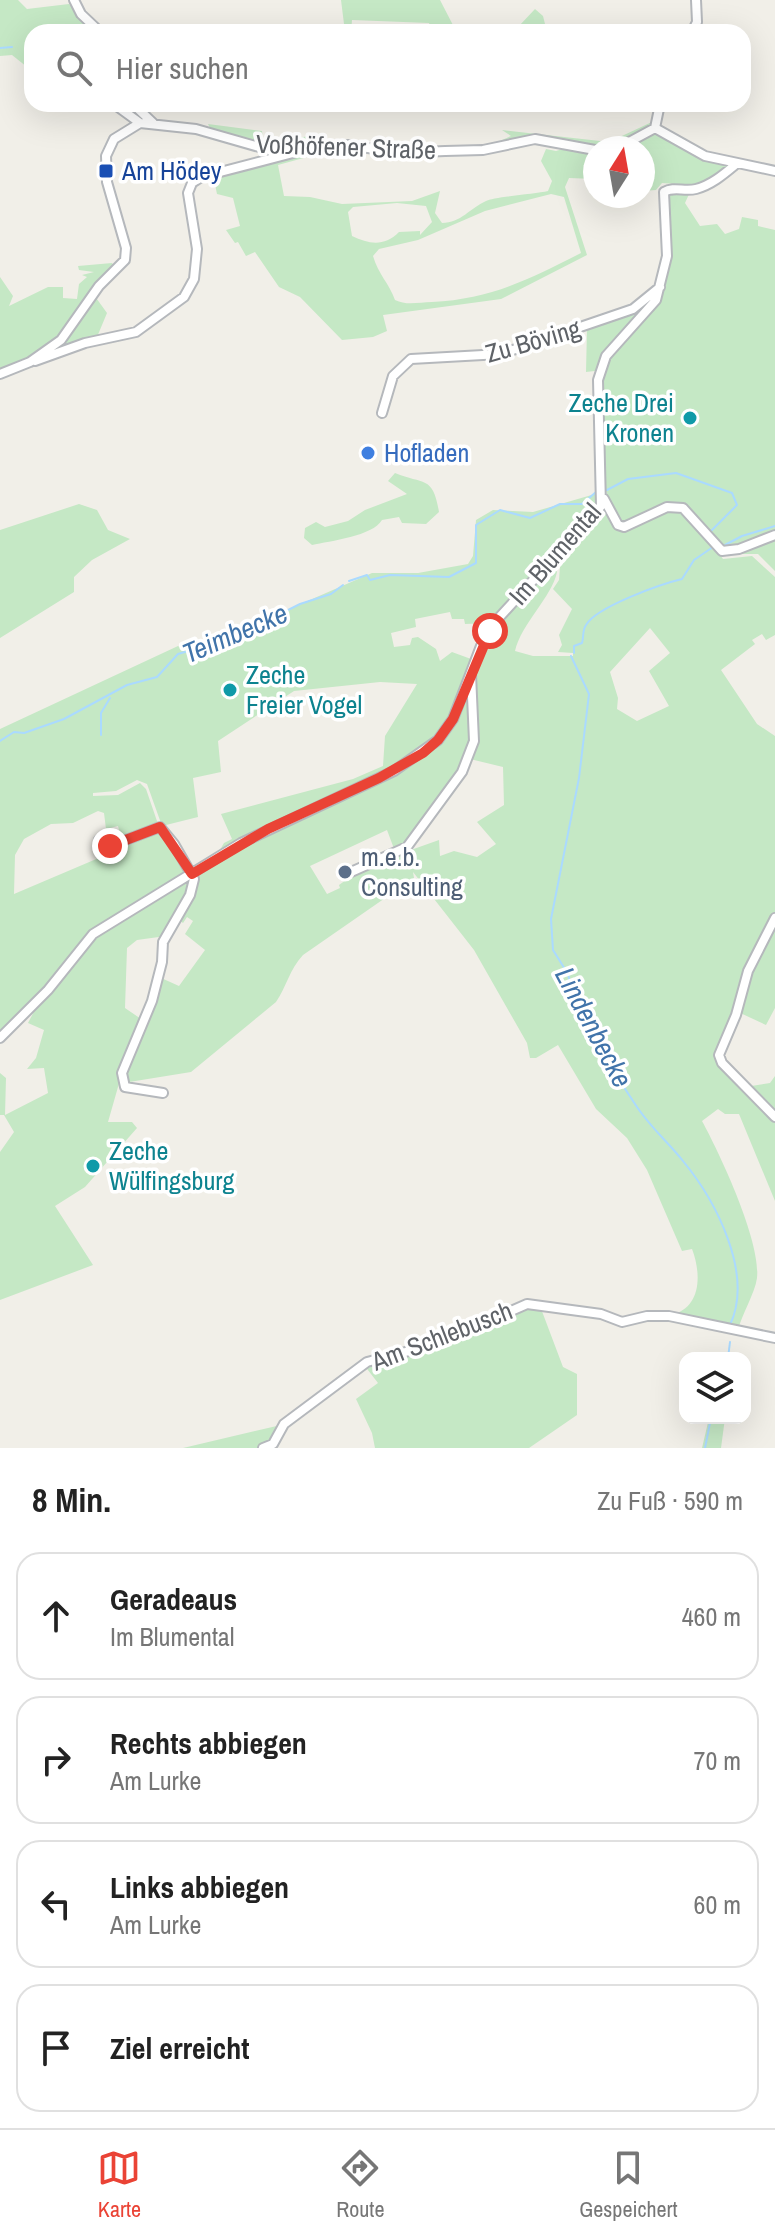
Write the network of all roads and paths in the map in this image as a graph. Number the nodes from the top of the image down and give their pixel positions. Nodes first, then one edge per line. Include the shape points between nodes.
1 (74, 0) edge
2 (696, 0) edge
3 (92, 24) edge
4 (696, 24) edge
5 (125, 112) edge
6 (141, 112) edge
7 (658, 112) edge
8 (140, 123) junction
9 (153, 123) junction
10 (655, 128) junction
11 (640, 136) edge
12 (303, 148) junction
13 (583, 148) edge
14 (735, 165) junction
15 (775, 171) edge
16 (660, 287) junction
17 (30, 362) junction
18 (0, 374) edge
19 (382, 413) dead end
20 (604, 499) junction
21 (775, 535) edge
22 (471, 673) junction
23 (99, 840) dead end
24 (351, 872) dead end
25 (192, 874) junction
26 (775, 918) edge
27 (0, 1038) edge
28 (163, 1093) dead end
29 (775, 1117) edge
30 (775, 1338) edge
31 (263, 1448) edge

1 - 3 street
2 - 4 street
5 - 8 street
6 - 9 street
7 - 10 street
8 - 9 street, Voßhöfener Straße
8 - 17 street via 114,139 106,156 125,260 99,286 67,334
9 - 12 street, Voßhöfener Straße via 266,149
10 - 11 street
10 - 14 street via 705,156
12 - 13 street, Voßhöfener Straße via 483,150 535,139
12 - 17 street via 192,183 188,193 197,241 195,273 188,291 170,310 136,332
14 - 15 street
14 - 16 street, Im Blumental via 694,190 664,192 668,242
16 - 19 street, Zu Böving via 633,309 501,354 411,359 393,376
16 - 20 street, Im Blumental via 649,311 602,366 598,446
17 - 18 street
20 - 21 street via 624,527 667,507 683,508 722,551
20 - 22 street, Im Blumental via 593,518 495,622
22 - 24 street, Im Blumental via 474,741 462,772 407,847
22 - 25 street, Im Blumental via 448,728 423,753 268,829
23 - 25 street via 110,846 160,827
25 - 27 street, Im Blumental via 93,934
25 - 28 street via 190,895 163,942 152,1001 122,1083
26 - 29 street via 748,971 719,1055
30 - 31 street, Am Schlebusch via 669,1316 622,1322 527,1304 436,1344 367,1362 281,1427

